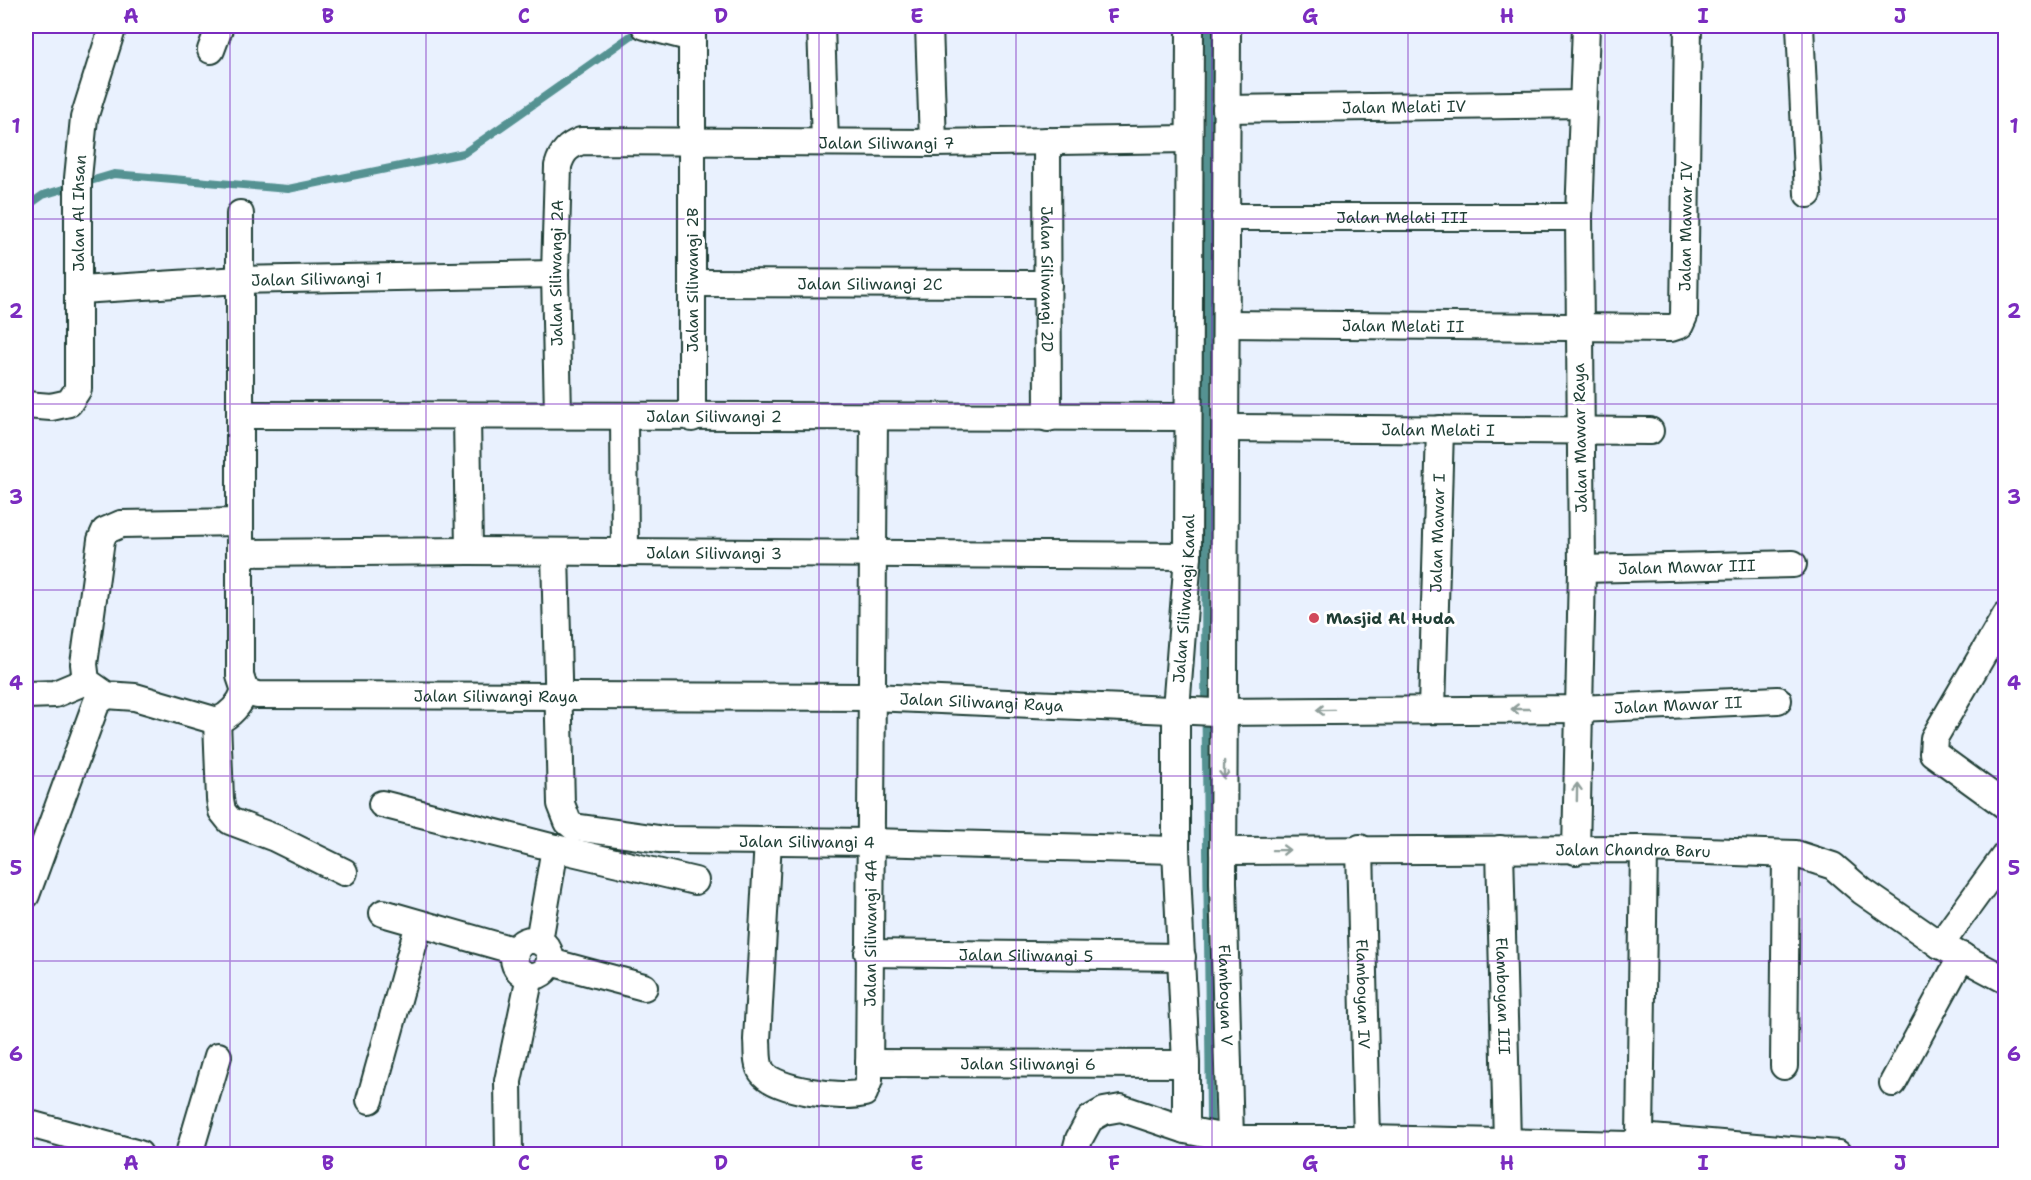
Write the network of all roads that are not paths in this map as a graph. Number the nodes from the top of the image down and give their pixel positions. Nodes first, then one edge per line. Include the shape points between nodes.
1 (113, 26) edge
2 (220, 26) edge
3 (821, 26) edge
4 (929, 26) edge
5 (1190, 26) edge
6 (1227, 26) edge
7 (1586, 26) edge
8 (1688, 26) edge
9 (1800, 26) edge
10 (656, 29) edge
11 (692, 32) edge
12 (211, 50) dead end
13 (1583, 104) junction
14 (1226, 109) junction
15 (1189, 139) junction
16 (581, 141) joint
17 (825, 141) junction
18 (1047, 141) junction
19 (693, 143) junction
20 (933, 143) junction
21 (1808, 194) dead end
22 (240, 214) dead end
23 (1225, 218) junction
24 (1579, 218) junction
25 (555, 274) junction
26 (240, 280) junction
27 (692, 283) junction
28 (1048, 284) junction
29 (80, 290) junction
30 (1226, 324) junction
31 (1579, 329) junction
32 (26, 405) edge
33 (240, 415) junction
34 (467, 416) junction
35 (558, 416) junction
36 (624, 416) junction
37 (1188, 417) junction
38 (692, 418) junction
39 (873, 418) junction
40 (1048, 418) junction
41 (1226, 428) junction
42 (1440, 429) junction
43 (1580, 430) junction
44 (1650, 431) dead end
45 (240, 522) junction
46 (469, 550) junction
47 (555, 552) junction
48 (871, 552) junction
49 (242, 553) junction
50 (625, 553) junction
51 (1188, 556) junction
52 (1793, 564) dead end
53 (1582, 569) junction
54 (2006, 615) edge
55 (96, 688) junction
56 (245, 691) junction
57 (26, 694) edge
58 (557, 695) junction
59 (872, 697) junction
60 (1778, 700) dead end
61 (1182, 709) junction
62 (1432, 709) junction
63 (1579, 709) junction
64 (1220, 712) junction
65 (217, 721) junction
66 (382, 804) dead end
67 (2006, 806) edge
68 (768, 840) junction
69 (870, 842) junction
70 (555, 848) junction
71 (1360, 848) junction
72 (1500, 849) junction
73 (1644, 849) junction
74 (1176, 850) junction
75 (1576, 850) junction
76 (1223, 851) junction
77 (1786, 854) junction
78 (2006, 854) edge
79 (344, 872) dead end
80 (695, 881) dead end
81 (26, 895) edge
82 (383, 913) dead end
83 (419, 924) junction
84 (516, 951) junction
85 (545, 951) junction
86 (1951, 951) junction
87 (868, 953) junction
88 (1182, 957) junction
89 (530, 976) junction
90 (2006, 980) edge
91 (644, 987) dead end
92 (218, 1056) dead end
93 (869, 1063) junction
94 (1186, 1064) junction
95 (1784, 1066) dead end
96 (1893, 1083) dead end
97 (370, 1100) dead end
98 (26, 1123) edge
99 (1192, 1131) junction
100 (1228, 1139) junction
101 (1367, 1139) junction
102 (1638, 1139) junction
103 (1507, 1143) junction
104 (1576, 1150) edge
105 (1829, 1153) edge
106 (139, 1155) edge
107 (189, 1155) edge
108 (509, 1155) edge
109 (1075, 1155) edge

1 - 29 street, Jalan Al Ihsan via 84,118 77,212
2 - 12 street
3 - 17 street
4 - 20 street
5 - 15 street, Jalan Siliwangi Kanal
6 - 14 street, Flamboyan V
7 - 13 street, Jalan Mawar Raya
8 - 31 street, Jalan Mawar IV via 1684,316 1680,325 1671,328
9 - 21 street
10 - 11 street
11 - 19 street, Jalan Siliwangi 2B
13 - 14 street, Jalan Melati IV
13 - 24 street, Jalan Mawar Raya
14 - 23 street, Flamboyan V
15 - 18 street, Jalan Siliwangi 7
15 - 37 street, Jalan Siliwangi Kanal
16 - 19 street, Jalan Siliwangi 7
16 - 25 street, Jalan Siliwangi 2A via 564,150 558,166
17 - 19 street, Jalan Siliwangi 7
17 - 20 street, Jalan Siliwangi 7
18 - 20 street, Jalan Siliwangi 7
18 - 28 street, Jalan Siliwangi 2D
19 - 27 street, Jalan Siliwangi 2B
22 - 26 street
23 - 24 street, Jalan Melati III
23 - 30 street, Flamboyan V
24 - 31 street, Jalan Mawar Raya
25 - 26 street, Jalan Siliwangi 1
25 - 35 street, Jalan Siliwangi 2A
26 - 29 street, Jalan Siliwangi 1
26 - 33 street
27 - 28 street, Jalan Siliwangi 2C
27 - 38 street, Jalan Siliwangi 2B
28 - 40 street, Jalan Siliwangi 2D
29 - 32 street, Jalan Al Ihsan via 78,389 69,403
30 - 31 street, Jalan Melati II
30 - 41 street, Flamboyan V
31 - 43 street, Jalan Mawar Raya
33 - 34 street, Jalan Siliwangi 2
33 - 45 street
34 - 35 street, Jalan Siliwangi 2
34 - 46 street
35 - 36 street, Jalan Siliwangi 2
36 - 38 street, Jalan Siliwangi 2
36 - 50 street
37 - 40 street, Jalan Siliwangi 2
37 - 51 street, Jalan Siliwangi Kanal
38 - 39 street, Jalan Siliwangi 2
39 - 40 street, Jalan Siliwangi 2
39 - 48 street, Jalan Siliwangi 4A
41 - 42 street, Jalan Melati I
41 - 64 street, Flamboyan V
42 - 43 street, Jalan Melati I
42 - 62 street, Jalan Mawar I
43 - 44 street, Jalan Melati I
43 - 53 street, Jalan Mawar Raya
45 - 49 street
45 - 55 street via 122,524 105,531 84,664
46 - 47 street, Jalan Siliwangi 3
46 - 49 street, Jalan Siliwangi 3
47 - 50 street, Jalan Siliwangi 3
47 - 58 street
48 - 50 street, Jalan Siliwangi 3
48 - 51 street, Jalan Siliwangi 3
48 - 59 street, Jalan Siliwangi 4A
49 - 56 street via 240,676
51 - 61 street, Jalan Siliwangi Kanal
52 - 53 street, Jalan Mawar III
53 - 63 street, Jalan Mawar Raya
54 - 67 street via 1932,746 1933,753
55 - 57 street
55 - 65 street
55 - 81 street via 96,704
56 - 58 street, Jalan Siliwangi Raya via 280,697
56 - 65 street via 229,715
58 - 59 street, Jalan Siliwangi Raya
58 - 68 street, Jalan Siliwangi 4 via 561,804 574,827 666,840
59 - 61 street, Jalan Siliwangi Raya
59 - 69 street, Jalan Siliwangi 4A
60 - 63 street, Jalan Mawar II
61 - 64 street, Jalan Siliwangi Raya
61 - 74 street, Jalan Siliwangi Kanal
63 -> 62 street, Jalan Mawar II
62 -> 64 street, Jalan Siliwangi Raya
75 -> 63 street, Jalan Mawar Raya
64 -> 76 street, Flamboyan V
65 - 79 street via 222,812 230,821
66 - 70 street
68 - 69 street, Jalan Siliwangi 4
68 - 93 street, Jalan Siliwangi 4A via 758,1040 760,1070 771,1081 840,1097 864,1093
69 - 74 street, Jalan Siliwangi 4
69 - 87 street, Jalan Siliwangi 4A
70 - 80 street
70 - 85 street
71 - 72 street, Jalan Chandra Baru
76 -> 71 street, Jalan Chandra Baru
71 - 101 street, Flamboyan IV
72 - 75 street, Jalan Chandra Baru
72 - 103 street, Flamboyan III
73 - 75 street, Jalan Chandra Baru
73 - 77 street, Jalan Chandra Baru
73 - 102 street
74 - 88 street, Jalan Siliwangi Kanal
76 - 100 street, Flamboyan V
77 - 86 street, Jalan Chandra Baru via 1833,866 1862,891
77 - 95 street
78 - 86 street
82 - 83 street
83 - 84 street
83 - 97 street
84 - 85 street via 525,941
84 - 89 street via 515,964
85 - 89 street via 547,970
85 - 91 street
86 - 90 street, Jalan Chandra Baru
86 - 96 street
87 - 88 street, Jalan Siliwangi 5
87 - 93 street, Jalan Siliwangi 4A
88 - 94 street, Jalan Siliwangi Kanal
89 - 108 street via 508,1081
92 - 107 street
93 - 94 street, Jalan Siliwangi 6
94 - 99 street, Jalan Siliwangi Kanal
98 - 106 street
99 - 100 street
99 - 109 street via 1120,1108 1104,1111 1090,1119
100 - 101 street
101 - 103 street
102 - 104 street via 1630,1145
102 - 105 street
103 - 104 street

